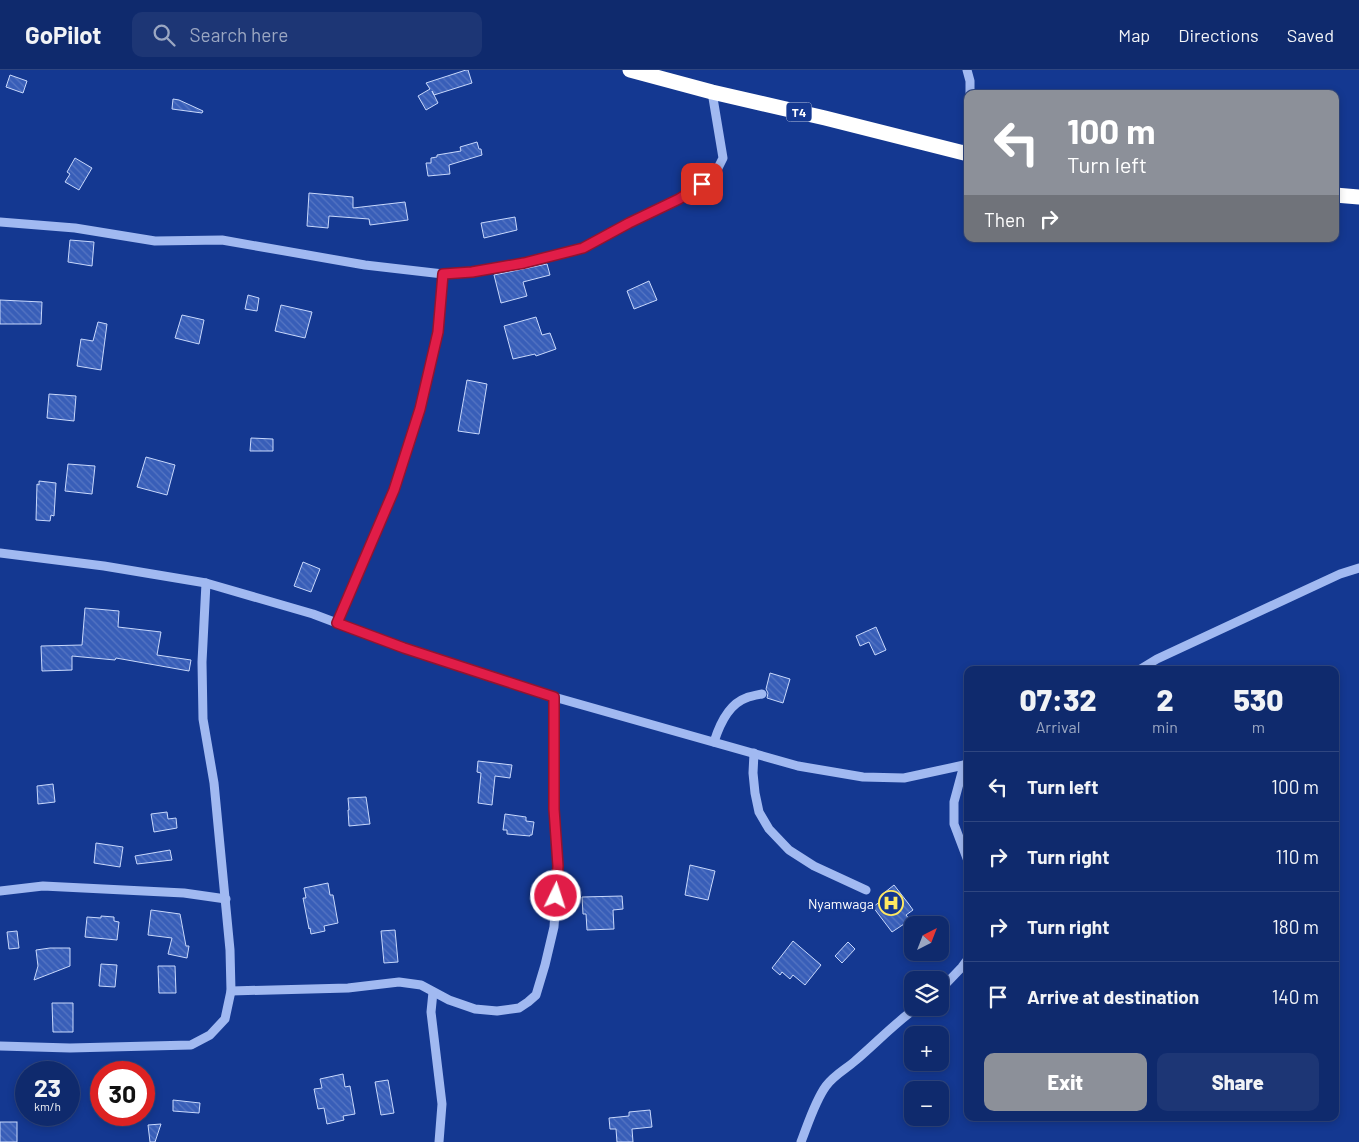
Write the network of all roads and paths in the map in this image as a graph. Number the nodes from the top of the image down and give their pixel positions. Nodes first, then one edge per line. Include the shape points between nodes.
1 (630, 70) edge
2 (967, 70) edge
3 (970, 90) edge
4 (712, 92) junction
5 (964, 149) edge
6 (1339, 195) edge
7 (1359, 196) edge
8 (0, 222) edge
9 (443, 274) junction
10 (0, 553) edge
11 (1359, 568) edge
12 (206, 583) junction
13 (337, 623) junction
14 (1145, 666) edge
15 (762, 694) dead end
16 (554, 697) junction
17 (714, 742) junction
18 (754, 753) junction
19 (964, 764) edge
20 (964, 770) edge
21 (963, 836) edge
22 (866, 890) dead end
23 (0, 891) edge
24 (226, 899) junction
25 (964, 965) edge
26 (949, 981) edge
27 (231, 991) junction
28 (433, 992) junction
29 (905, 1016) edge
30 (0, 1046) edge
31 (439, 1142) edge
32 (801, 1142) edge

1 - 4 highway, T4
2 - 3 street
4 - 5 highway, T4
4 - 9 street via 723,158 716,172 702,184 583,248 472,272
6 - 7 highway
8 - 9 street via 75,228 155,241 222,240 365,265
9 - 13 street via 438,332 420,409 394,490
10 - 12 street
11 - 14 street
12 - 13 street
12 - 24 street via 203,719 214,783
13 - 16 street
15 - 17 street via 736,703 722,722
16 - 17 street
16 - 28 street via 554,809 558,866 554,927 536,995 519,1008 497,1011 475,1009
17 - 18 street
18 - 19 street via 798,766 862,777 904,778
18 - 22 street via 753,773 759,812 769,829 789,850 814,866
20 - 21 street via 954,802 954,824
23 - 24 street via 43,886 184,893
24 - 27 street
25 - 26 street
27 - 28 street via 348,988 399,982 421,985
27 - 30 street via 225,1019 210,1035 191,1045
28 - 31 street via 431,1012 442,1104
29 - 32 street via 826,1086

